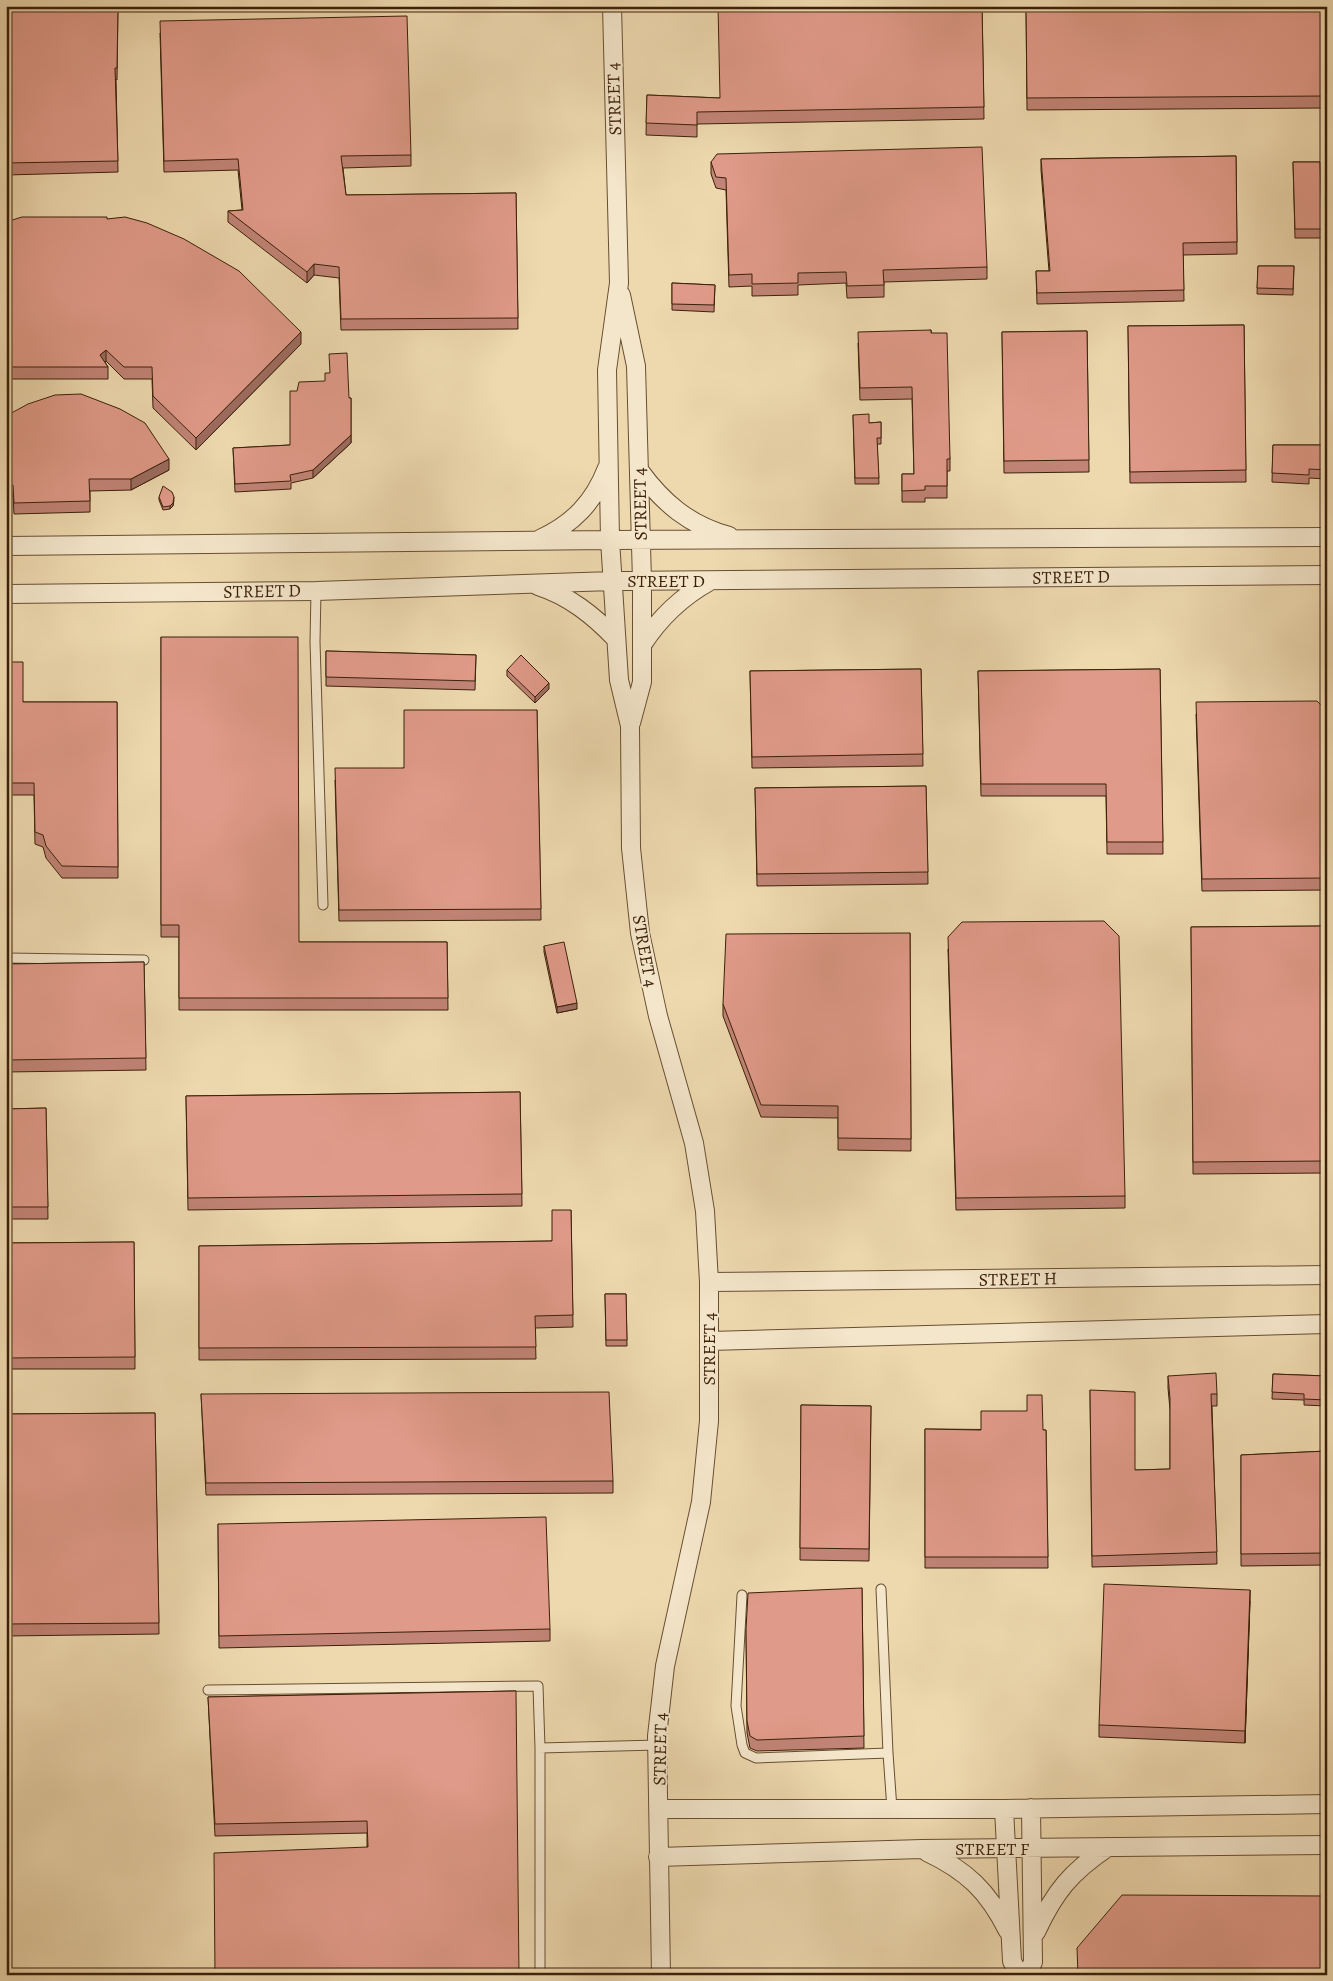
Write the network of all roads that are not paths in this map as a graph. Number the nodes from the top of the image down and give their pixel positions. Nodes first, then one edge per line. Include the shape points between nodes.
1 (612, 6) edge
2 (619, 283) junction
3 (609, 462) junction
4 (639, 470) junction
5 (1327, 537) edge
6 (610, 540) junction
7 (641, 540) junction
8 (744, 540) junction
9 (536, 541) junction
10 (6, 546) edge
11 (1327, 575) edge
12 (612, 581) junction
13 (642, 581) junction
14 (712, 581) junction
15 (528, 583) junction
16 (316, 591) junction
17 (6, 594) edge
18 (616, 639) junction
19 (642, 645) junction
20 (630, 726) junction
21 (323, 905) dead end
22 (6, 958) edge
23 (144, 960) edge
24 (1327, 1275) edge
25 (709, 1282) junction
26 (1327, 1324) edge
27 (710, 1341) junction
28 (881, 1589) dead end
29 (742, 1596) dead end
30 (208, 1690) dead end
31 (658, 1745) junction
32 (540, 1748) junction
33 (888, 1753) junction
34 (1327, 1804) edge
35 (1031, 1808) junction
36 (892, 1809) junction
37 (1004, 1809) junction
38 (660, 1810) junction
39 (1327, 1845) edge
40 (1108, 1847) junction
41 (922, 1849) junction
42 (1032, 1849) junction
43 (1006, 1850) junction
44 (658, 1857) junction
45 (1034, 1937) junction
46 (1012, 1938) junction
47 (540, 1975) edge
48 (661, 1975) edge
49 (1019, 1975) edge
50 (1027, 1975) edge

1 - 2 street, STREET 4
2 - 3 street, STREET 4 via 607,370
2 - 4 street, STREET 4 via 636,366
3 - 6 street, STREET 4
3 - 9 street via 601,483 579,513 556,532
4 - 7 street, STREET 4
4 - 8 street via 655,492 675,510 697,524
5 - 8 street
6 - 7 street
6 - 9 street
6 - 12 street, STREET 4
7 - 8 street
7 - 13 street, STREET 4
9 - 10 street
11 - 14 street, STREET D
12 - 13 street, STREET D
12 - 15 street, STREET D
12 - 18 street, STREET 4
13 - 14 street, STREET D
13 - 19 street, STREET 4
14 - 19 street via 679,601
15 - 16 street, STREET D
15 - 18 street via 567,598
16 - 17 street, STREET D
16 - 21 lane
18 - 20 street, STREET 4 via 618,680
19 - 20 street, STREET 4 via 642,682
20 - 25 street, STREET 4 via 631,848 640,933 658,1016 694,1143 705,1211
22 - 23 lane
24 - 25 street, STREET H
25 - 27 street, STREET 4
26 - 27 street
27 - 31 street, STREET 4 via 709,1421 701,1502 665,1666
28 - 33 lane
29 - 33 lane via 736,1706 745,1753 756,1758
30 - 32 lane via 538,1686
31 - 32 lane
31 - 38 street, STREET 4
32 - 47 lane
33 - 36 lane
34 - 35 street
35 - 37 street
35 - 42 street
36 - 37 street
36 - 38 street
37 - 43 street
38 - 44 street, STREET 4
39 - 40 street, STREET F
40 - 42 street, STREET F
40 - 45 street via 1084,1863 1063,1884 1047,1908
41 - 43 street, STREET F
41 - 44 street, STREET F
41 - 46 street via 951,1864 977,1884 997,1908
42 - 43 street, STREET F
42 - 45 street
43 - 46 street
44 - 48 street, STREET 4
45 - 50 street via 1033,1962
46 - 49 street via 1012,1961

